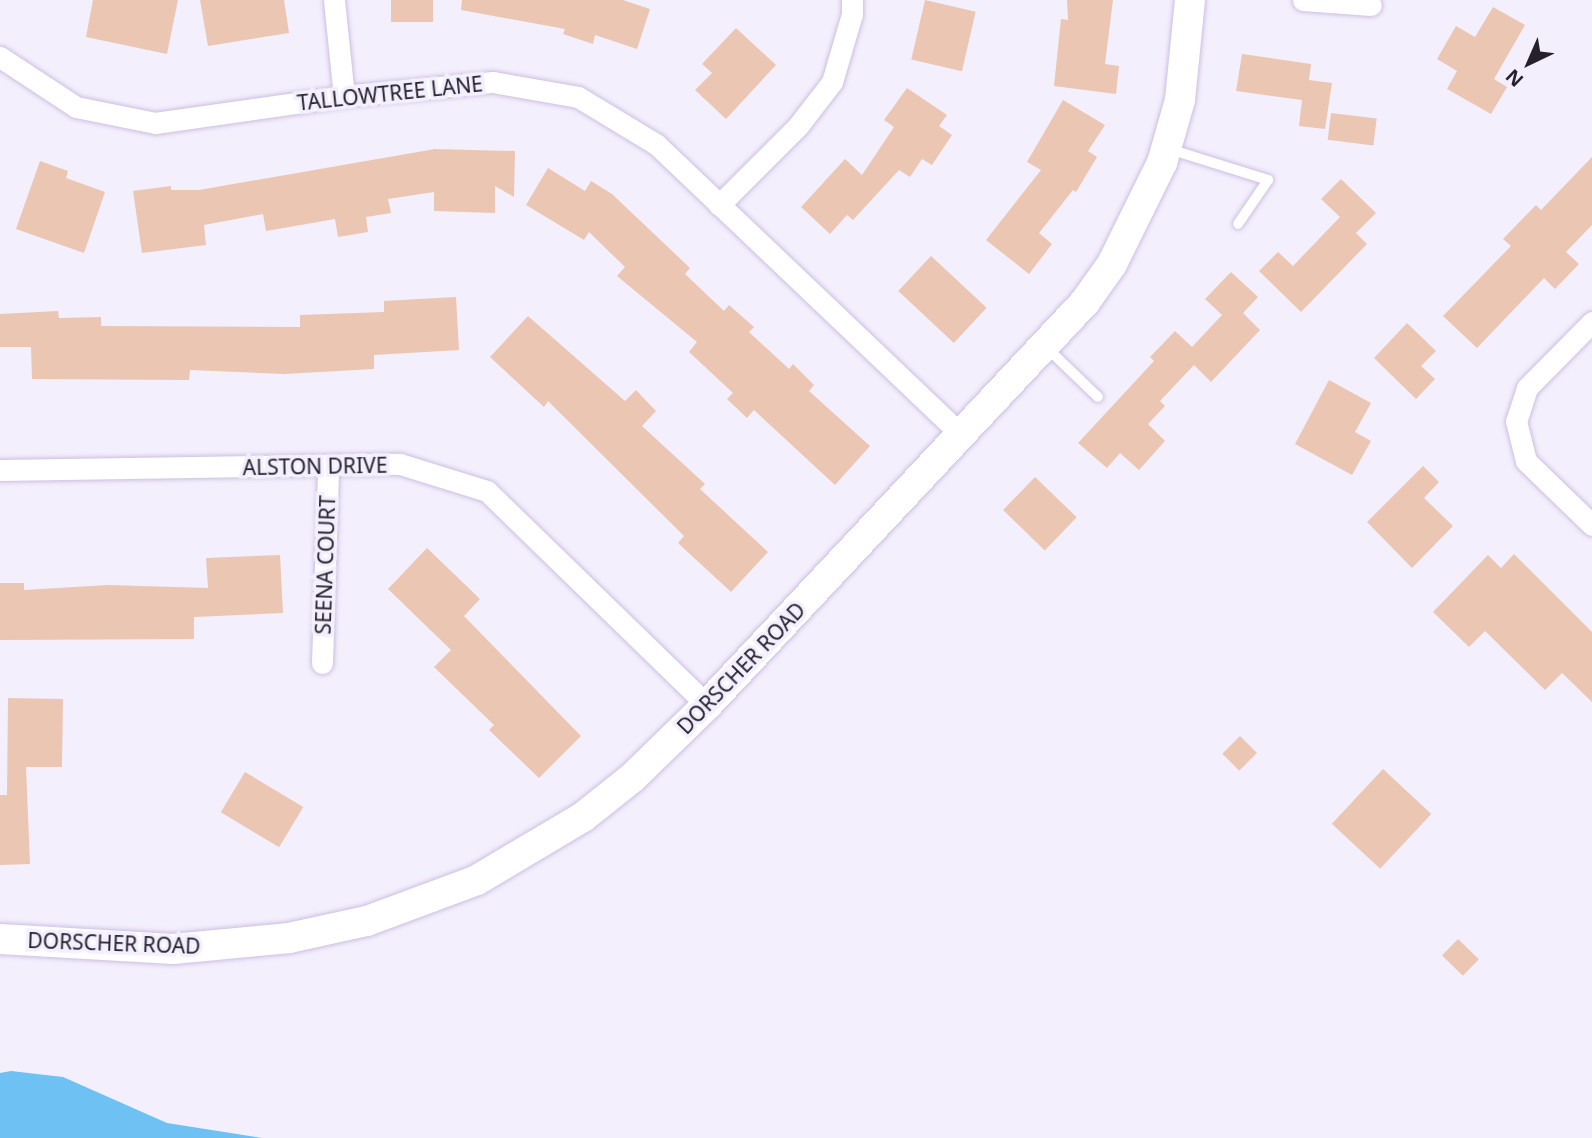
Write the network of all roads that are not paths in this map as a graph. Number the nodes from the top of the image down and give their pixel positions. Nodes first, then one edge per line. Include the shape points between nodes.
1 (334, 0) edge
2 (852, 0) edge
3 (1190, 0) edge
4 (1303, 0) edge
5 (1374, 2) edge
6 (0, 57) edge
7 (344, 96) junction
8 (1166, 148) junction
9 (719, 205) junction
10 (1238, 224) dead end
11 (1592, 322) edge
12 (1046, 347) junction
13 (1098, 397) dead end
14 (962, 435) junction
15 (328, 467) junction
16 (0, 470) edge
17 (1592, 525) edge
18 (322, 663) dead end
19 (707, 705) junction
20 (0, 939) edge

1 - 7 street
2 - 9 street via 832,82 797,126
3 - 8 street, DORSCHER ROAD via 1182,87
4 - 5 street
6 - 7 street, TALLOWTREE LANE via 76,107 155,123
7 - 9 street, TALLOWTREE LANE via 493,82 578,97 656,144
8 - 10 lane via 1268,180
8 - 12 street, DORSCHER ROAD via 1140,213 1112,264
9 - 14 street, TALLOWTREE LANE
11 - 17 street via 1527,388 1516,421 1526,461
12 - 13 lane
12 - 14 street, DORSCHER ROAD
14 - 19 street, DORSCHER ROAD
15 - 16 street, ALSTON DRIVE
15 - 18 street, SEENA COURT
15 - 19 street, ALSTON DRIVE via 400,464 487,491
19 - 20 street, DORSCHER ROAD via 632,778 583,817 477,880 368,921 277,940 173,949

